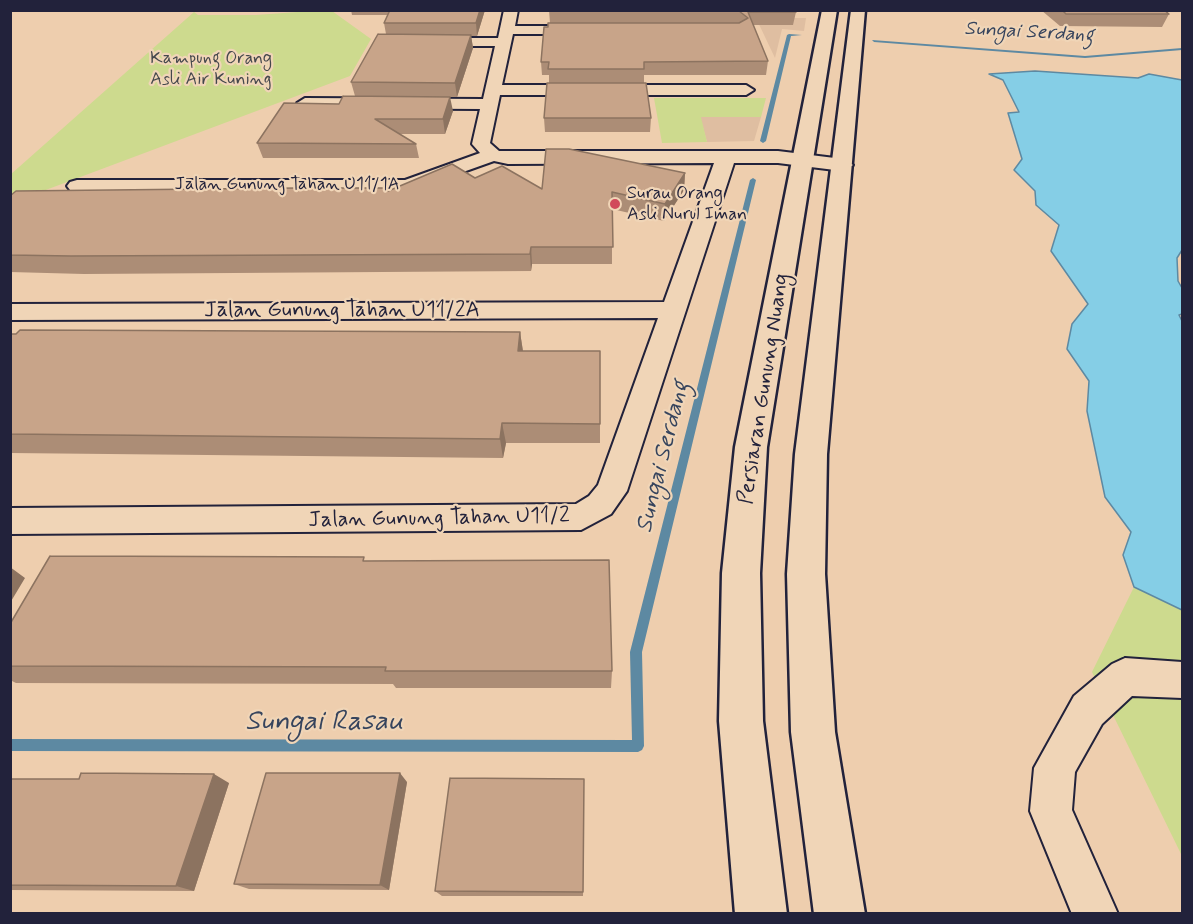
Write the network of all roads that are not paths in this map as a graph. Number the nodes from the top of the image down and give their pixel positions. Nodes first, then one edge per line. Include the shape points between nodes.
1 (511, 10) edge
2 (830, 10) edge
3 (858, 10) edge
4 (599, 30) edge
5 (505, 36) junction
6 (420, 42) edge
7 (746, 90) dead end
8 (491, 97) junction
9 (305, 103) edge
10 (493, 155) junction
11 (726, 157) junction
12 (803, 160) junction
13 (843, 165) junction
14 (77, 186) dead end
15 (673, 310) junction
16 (10, 312) edge
17 (10, 521) edge
18 (1182, 680) edge
19 (761, 914) edge
20 (840, 914) edge
21 (1095, 914) edge

1 - 5 street
2 - 12 street, Persiaran Gunung Nuang
3 - 13 street
4 - 5 street
5 - 6 street
5 - 8 street
7 - 8 street
8 - 9 street
8 - 10 street via 481,144
10 - 11 street
10 - 14 street, Jalan Gunung Tahan U11/1A via 407,186
11 - 12 street via 778,156
11 - 15 street, Jalan Gunung Tahan U11/2
12 - 13 street
12 - 19 street, Persiaran Gunung Nuang via 752,447 741,573 741,722
13 - 20 street via 811,454 806,574 813,732
15 - 16 street, Jalan Gunung Tahan U11/2A
15 - 17 street, Jalan Gunung Tahan U11/2 via 611,490 600,505 581,517
18 - 21 street via 1125,677 1088,711 1055,768 1052,811

